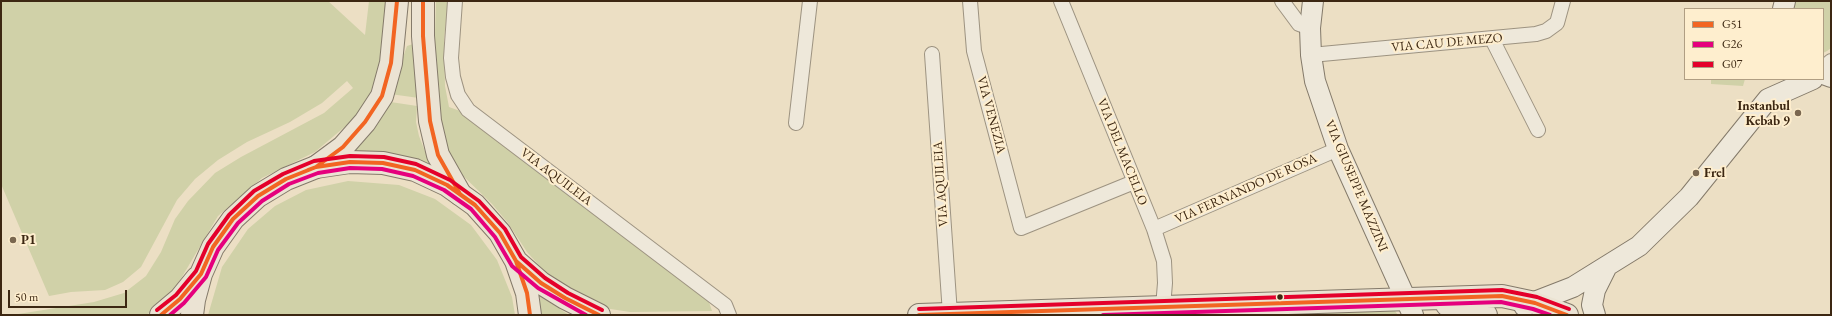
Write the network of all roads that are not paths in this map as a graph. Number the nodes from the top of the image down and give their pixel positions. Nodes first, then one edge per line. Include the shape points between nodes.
1 (396, 1) edge
2 (423, 1) edge
3 (455, 1) edge
4 (810, 1) edge
5 (970, 1) edge
6 (1061, 1) edge
7 (1282, 1) edge
8 (1313, 1) edge
9 (1563, 1) edge
10 (1310, 28) junction
11 (1492, 39) junction
12 (932, 54) dead end
13 (1311, 55) junction
14 (1811, 80) edge
15 (796, 123) dead end
16 (1538, 130) dead end
17 (1338, 149) junction
18 (316, 167) junction
19 (1134, 182) junction
20 (460, 194) junction
21 (1154, 229) junction
22 (516, 261) junction
23 (1607, 266) junction
24 (201, 274) junction
25 (1535, 303) junction
26 (1452, 306) junction
27 (1162, 307) junction
28 (1409, 307) edge
29 (1190, 311) edge
30 (950, 314) junction
31 (161, 315) edge
32 (192, 315) edge
33 (530, 315) edge
34 (599, 315) edge
35 (729, 315) edge
36 (919, 315) edge
37 (1486, 315) edge
38 (1567, 315) edge
39 (1595, 315) edge

1 - 18 main road via 391,63 382,96 366,122 343,147
2 - 20 main road via 423,36 430,121 438,155
3 - 35 street, VIA AQUILEIA via 451,58 453,77 458,95 468,110 724,306
4 - 15 street
5 - 19 street, VIA VENEZIA via 974,51 1021,228
6 - 19 street, VIA DEL MACELLO
7 - 10 street via 1299,24
8 - 10 street, VIA GIUSEPPE MAZZINI
9 - 11 street, VIA CAU DE MEZO via 1556,23 1546,31
10 - 13 street, VIA GIUSEPPE MAZZINI
11 - 13 street, VIA CAU DE MEZO
11 - 16 street
12 - 30 street, VIA AQUILEIA
13 - 17 street, VIA GIUSEPPE MAZZINI via 1315,81
14 - 23 street via 1768,100 1689,197 1639,246
17 - 21 street, VIA FERNANDO DE ROSA
17 - 28 street, VIA GIUSEPPE MAZZINI
18 - 20 main road via 350,162 383,163 415,170
18 - 24 main road via 286,179 258,196 233,219 213,247
19 - 21 street, VIA DEL MACELLO
20 - 22 main road via 475,205 500,233
21 - 27 street, VIA DEL MACELLO via 1164,261
22 - 33 main road via 527,293
22 - 34 main road via 541,283
23 - 25 street via 1573,287
23 - 39 street via 1595,290 1592,304
24 - 31 main road via 180,299
24 - 32 main road
25 - 26 street via 1520,308
25 - 28 main road via 1502,296
25 - 38 main road
26 - 28 main road
26 - 37 main road
27 - 29 main road
27 - 30 main road
28 - 29 main road
30 - 36 main road

